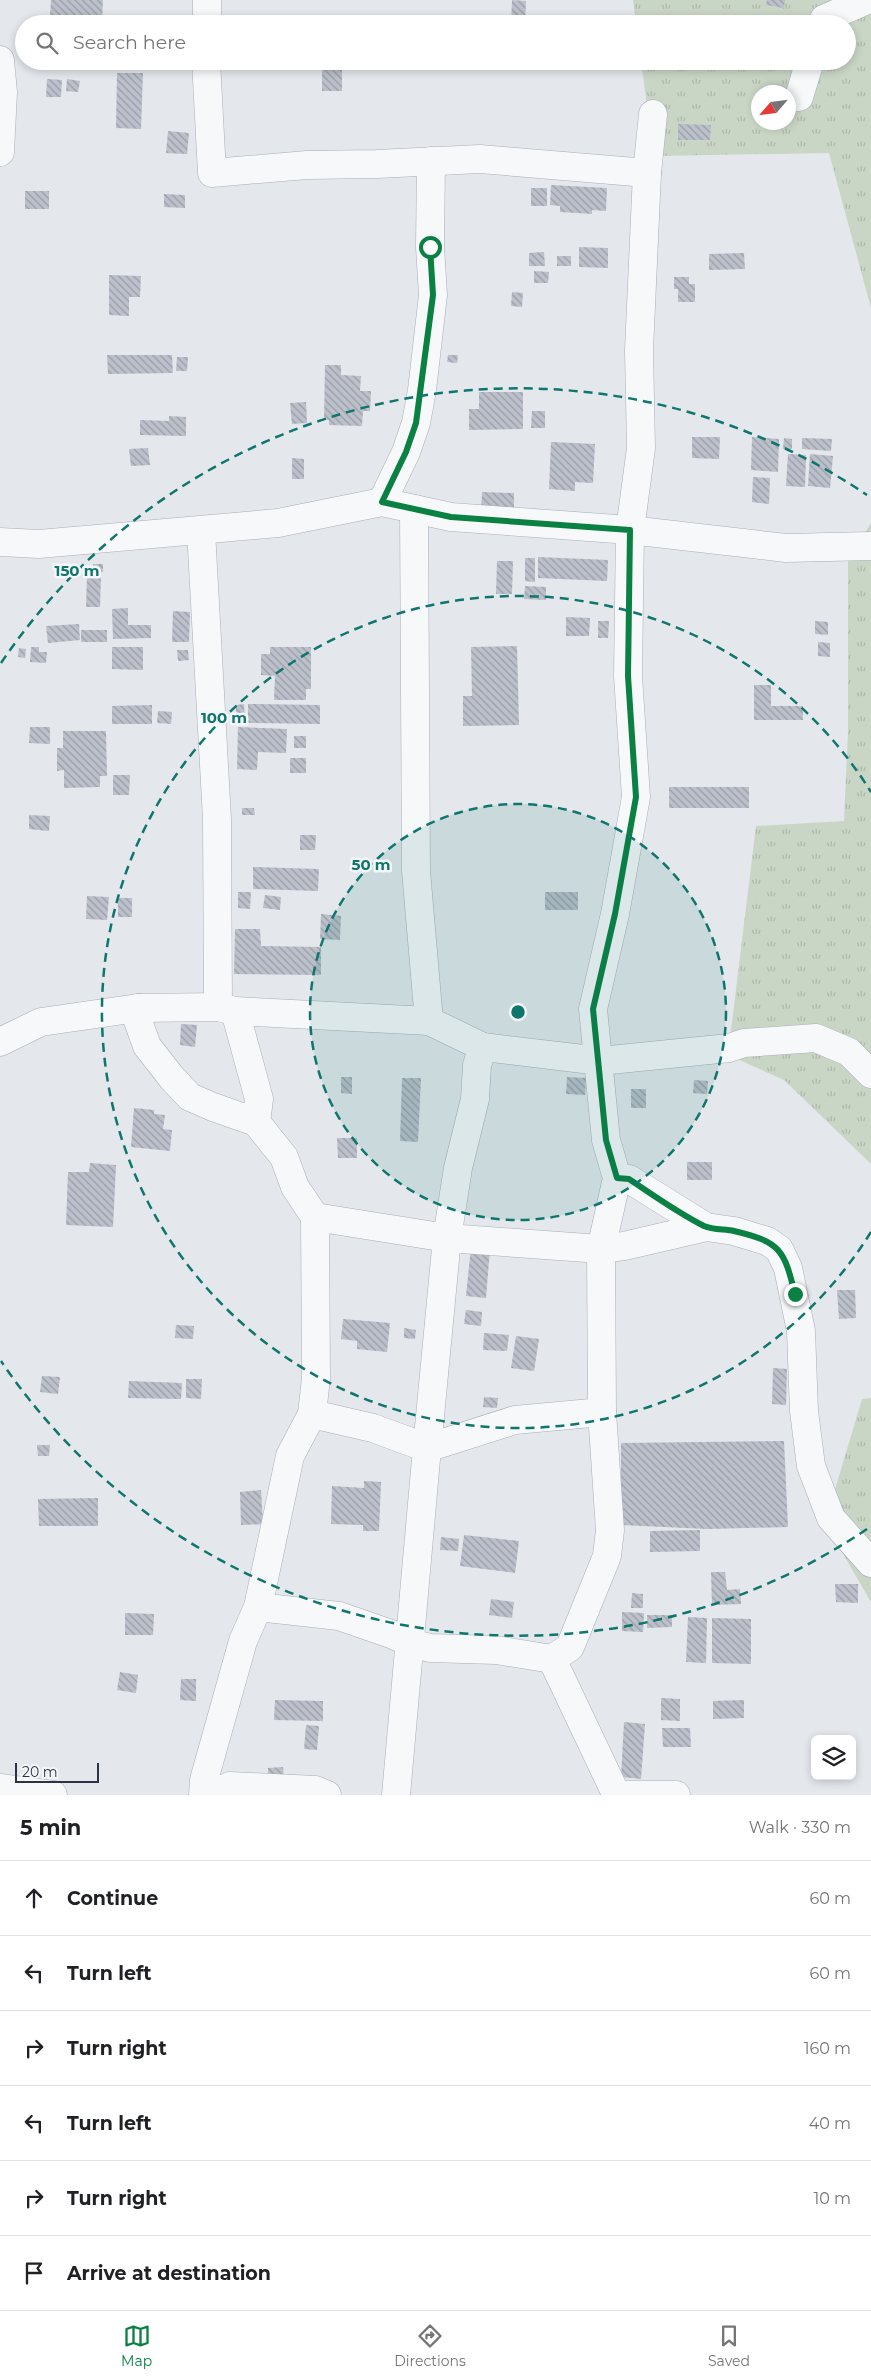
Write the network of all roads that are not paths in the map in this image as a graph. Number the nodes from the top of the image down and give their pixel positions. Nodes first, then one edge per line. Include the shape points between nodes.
1 (207, 0) edge
2 (867, 0) edge
3 (206, 15) edge
4 (833, 15) edge
5 (0, 60) edge
6 (206, 70) edge
7 (807, 70) edge
8 (799, 97) dead end
9 (653, 114) dead end
10 (0, 152) edge
11 (431, 161) junction
12 (647, 173) junction
13 (382, 502) junction
14 (414, 509) junction
15 (630, 530) junction
16 (201, 531) junction
17 (0, 542) edge
18 (871, 546) edge
19 (138, 1008) junction
20 (227, 1009) junction
21 (429, 1021) junction
22 (0, 1042) edge
23 (484, 1047) junction
24 (600, 1061) junction
25 (871, 1074) edge
26 (256, 1122) junction
27 (617, 1178) junction
28 (315, 1217) junction
29 (706, 1227) junction
30 (447, 1238) junction
31 (600, 1249) junction
32 (602, 1412) junction
33 (312, 1414) junction
34 (427, 1448) junction
35 (871, 1563) edge
36 (258, 1607) junction
37 (411, 1643) junction
38 (552, 1659) junction
39 (0, 1788) edge
40 (616, 1794) edge
41 (53, 1795) edge
42 (203, 1795) edge
43 (211, 1795) edge
44 (327, 1795) edge
45 (396, 1795) edge
46 (676, 1795) edge

1 - 3 street
2 - 4 street
5 - 10 street via 3,92
6 - 11 street via 212,173 307,165
7 - 8 street
9 - 12 street
11 - 12 street via 480,159
11 - 13 street via 433,295 422,390 406,452
12 - 15 street via 639,350 641,448
13 - 14 street
13 - 16 street via 278,523
14 - 15 street via 451,517
14 - 21 street via 416,871
15 - 18 street via 786,548
15 - 24 street via 628,676 636,797 615,914 593,1009
16 - 17 street via 40,544
16 - 20 street
19 - 20 street
19 - 22 street via 41,1022
19 - 26 street via 137,1018 147,1046 190,1097
20 - 21 street
20 - 26 street via 259,1098
21 - 23 street
23 - 24 street
23 - 30 street via 477,1065 475,1099 458,1168
24 - 25 street via 816,1038 849,1052
24 - 27 street via 606,1140
26 - 28 street via 284,1157 295,1187
27 - 29 street via 629,1179
27 - 31 street
28 - 30 street
28 - 33 street via 316,1378
29 - 31 street
29 - 35 street via 734,1231 767,1241 780,1249 791,1276 801,1331 804,1411 811,1466 832,1518
30 - 31 street
30 - 34 street
31 - 32 street
32 - 34 street via 516,1420
32 - 38 street via 610,1530 607,1556 570,1647
33 - 34 street via 373,1428
33 - 36 street via 290,1456
34 - 37 street
36 - 37 street via 339,1616
36 - 42 street via 232,1678 204,1780
37 - 38 street via 445,1649 496,1650
37 - 45 street
38 - 40 street
39 - 41 street
40 - 46 street
43 - 44 street via 230,1786 315,1790

